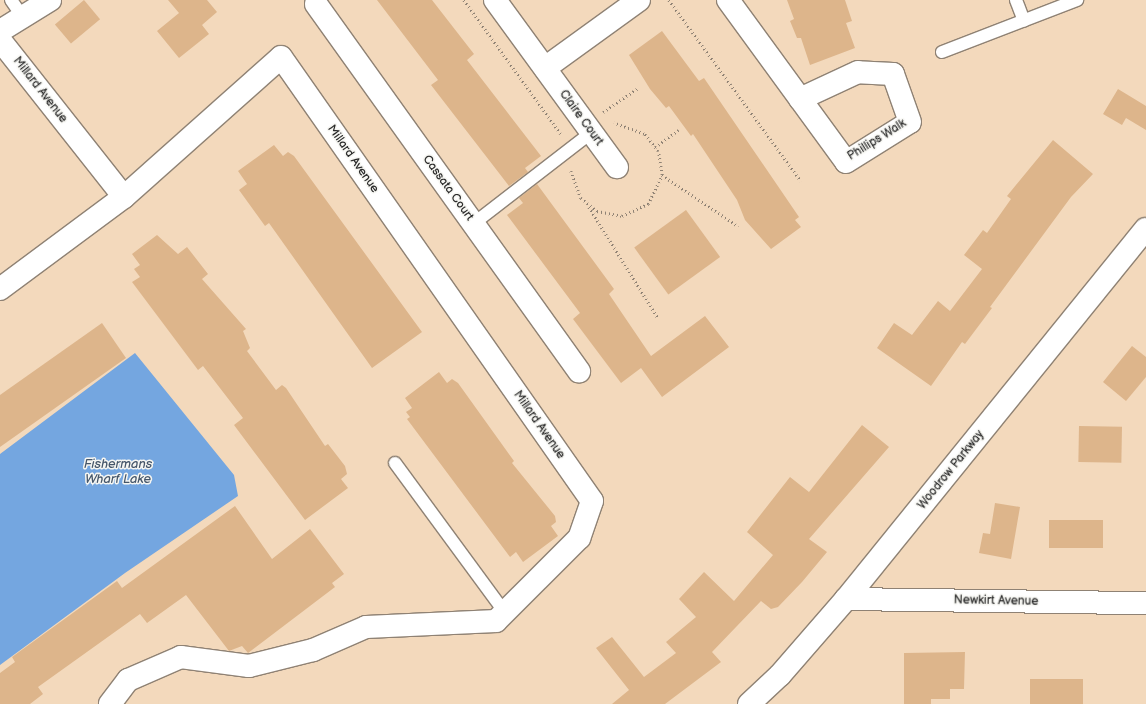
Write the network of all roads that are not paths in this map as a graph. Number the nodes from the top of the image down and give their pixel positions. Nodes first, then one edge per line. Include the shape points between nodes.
1 (50, 0) edge
2 (495, 0) edge
3 (640, 0) edge
4 (728, 0) edge
5 (1016, 0) edge
6 (1077, 0) edge
7 (316, 4) dead end
8 (17, 8) edge
9 (1024, 21) junction
10 (0, 31) edge
11 (0, 40) edge
12 (942, 52) dead end
13 (545, 68) junction
14 (800, 99) junction
15 (592, 132) junction
16 (617, 167) dead end
17 (124, 197) junction
18 (473, 224) junction
19 (1146, 230) edge
20 (0, 289) edge
21 (579, 372) dead end
22 (395, 463) dead end
23 (846, 599) junction
24 (1146, 604) edge
25 (506, 614) junction
26 (110, 704) edge
27 (749, 704) edge

1 - 8 street
2 - 13 street, Claire Court
3 - 13 street
4 - 14 street, Phillips Walk
5 - 9 lane
6 - 9 lane
7 - 18 street, Cassata Court
8 - 10 street
9 - 12 lane
11 - 17 street, Millard Avenue
13 - 15 street, Claire Court
14 - 14 street, Phillips Walk via 846,162 910,122 893,74 858,72
15 - 16 street, Claire Court
15 - 18 lane
17 - 20 street, Millard Avenue
17 - 25 street, Millard Avenue via 281,57 592,501 579,538
18 - 21 street, Cassata Court
19 - 23 street, Woodrow Parkway
22 - 25 lane
23 - 24 street, Newkirt Avenue
23 - 27 street, Woodrow Parkway via 780,675
25 - 26 street, Millard Avenue via 496,621 366,627 313,650 249,666 181,657 128,680

